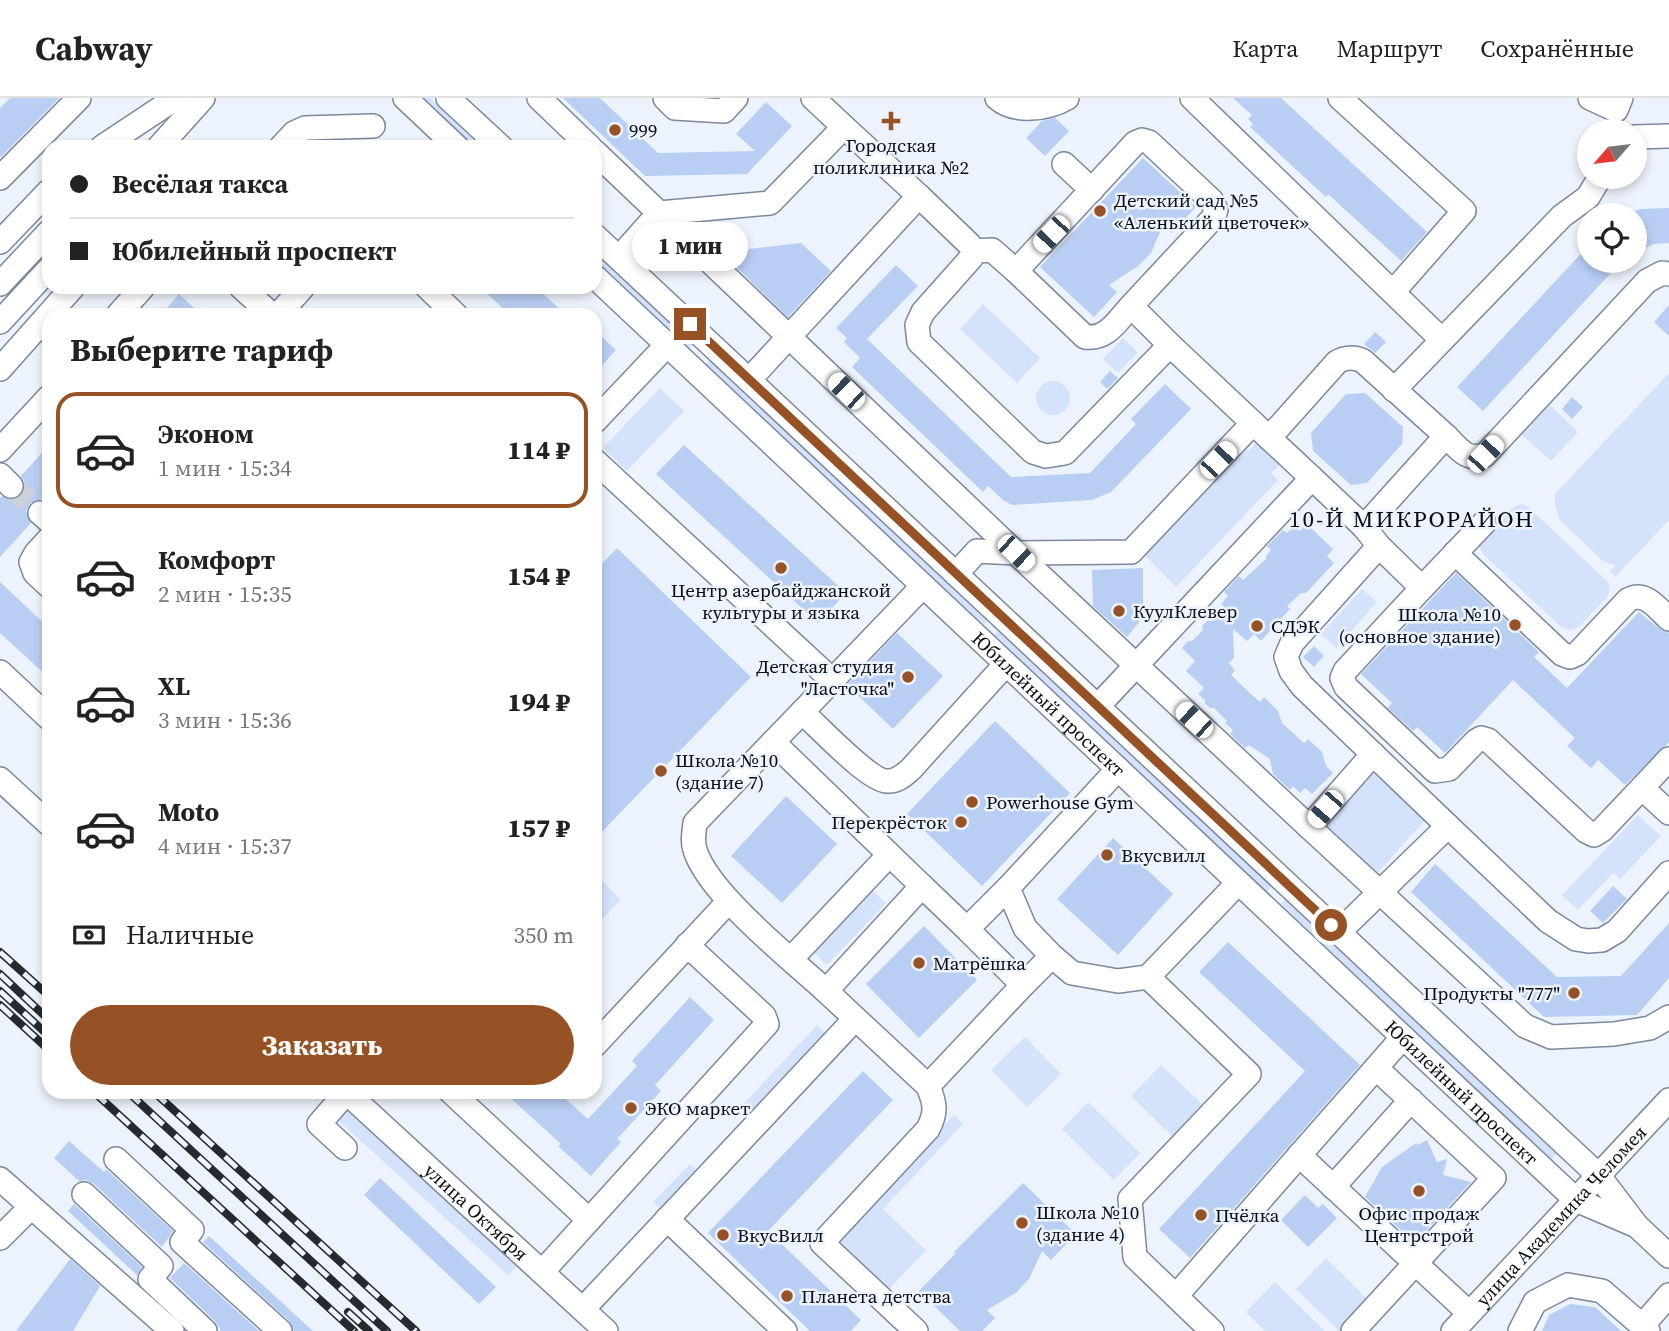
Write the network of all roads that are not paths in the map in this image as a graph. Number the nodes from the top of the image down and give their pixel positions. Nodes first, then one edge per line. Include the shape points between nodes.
1 (79, 98) edge
2 (405, 98) edge
3 (448, 98) edge
4 (539, 98) edge
5 (665, 98) edge
6 (736, 98) edge
7 (997, 98) edge
8 (1067, 98) edge
9 (1192, 98) edge
10 (1340, 98) edge
11 (1590, 98) edge
12 (816, 99) edge
13 (187, 100) edge
14 (1619, 113) edge
15 (373, 126) dead end
16 (844, 127) junction
17 (1669, 136) edge
18 (1647, 137) edge
19 (115, 140) edge
20 (138, 140) edge
21 (163, 140) edge
22 (174, 140) edge
23 (288, 140) edge
24 (450, 140) edge
25 (493, 140) edge
26 (583, 140) edge
27 (602, 159) edge
28 (1064, 164) dead end
29 (0, 178) edge
30 (1593, 189) edge
31 (1092, 190) junction
32 (919, 196) junction
33 (42, 198) edge
34 (659, 213) junction
35 (42, 239) edge
36 (0, 242) edge
37 (602, 242) edge
38 (974, 251) junction
39 (619, 258) junction
40 (1016, 271) junction
41 (1669, 274) edge
42 (42, 277) edge
43 (0, 284) edge
44 (602, 284) edge
45 (1393, 292) junction
46 (67, 294) edge
47 (137, 294) edge
48 (249, 294) edge
49 (297, 294) edge
50 (434, 294) edge
51 (1131, 306) junction
52 (54, 308) edge
53 (124, 308) edge
54 (264, 308) edge
55 (284, 308) edge
56 (449, 308) edge
57 (0, 322) edge
58 (42, 322) edge
59 (789, 337) junction
60 (1442, 340) junction
61 (667, 345) junction
62 (1170, 345) junction
63 (0, 369) edge
64 (749, 380) junction
65 (1394, 390) junction
66 (42, 405) edge
67 (602, 414) edge
68 (1261, 431) junction
69 (1446, 436) junction
70 (0, 450) edge
71 (602, 467) edge
72 (1312, 478) junction
73 (1483, 523) dead end
74 (1364, 527) junction
75 (1379, 546) junction
76 (42, 547) edge
77 (1016, 553) junction
78 (1455, 553) junction
79 (956, 574) junction
80 (42, 580) edge
81 (923, 586) junction
82 (1422, 588) junction
83 (1669, 619) edge
84 (1006, 664) junction
85 (1136, 666) junction
86 (0, 673) edge
87 (832, 680) junction
88 (1098, 706) junction
89 (42, 712) edge
90 (802, 712) junction
91 (773, 742) junction
92 (1373, 754) junction
93 (1669, 759) edge
94 (1118, 769) junction
95 (0, 779) edge
96 (1642, 788) junction
97 (1669, 813) edge
98 (42, 818) edge
99 (1448, 826) junction
100 (1310, 827) junction
101 (889, 855) junction
102 (1669, 873) edge
103 (1238, 883) junction
104 (922, 886) junction
105 (1008, 888) junction
106 (1380, 893) junction
107 (729, 901) junction
108 (967, 929) junction
109 (1339, 932) junction
110 (687, 945) junction
111 (1052, 956) junction
112 (792, 959) junction
113 (1148, 977) junction
114 (1023, 985) junction
115 (826, 991) junction
116 (1669, 1017) edge
117 (855, 1019) junction
118 (602, 1037) edge
119 (1403, 1037) junction
120 (1376, 1068) junction
121 (928, 1086) junction
122 (340, 1099) edge
123 (354, 1099) edge
124 (459, 1099) edge
125 (1411, 1100) junction
126 (1669, 1100) edge
127 (345, 1149) dead end
128 (1299, 1155) junction
129 (116, 1158) dead end
130 (1599, 1176) junction
131 (0, 1180) edge
132 (1333, 1187) junction
133 (84, 1194) dead end
134 (1576, 1200) junction
135 (31, 1207) junction
136 (667, 1219) junction
137 (589, 1220) junction
138 (1637, 1226) junction
139 (0, 1238) edge
140 (183, 1242) junction
141 (1669, 1256) edge
142 (1415, 1263) junction
143 (161, 1266) junction
144 (542, 1272) junction
145 (1669, 1295) edge
146 (1175, 1296) junction
147 (583, 1309) junction
148 (1469, 1313) junction
149 (891, 1323) edge
150 (1645, 1328) edge
151 (172, 1331) edge
152 (205, 1331) edge
153 (280, 1331) edge
154 (606, 1331) edge
155 (785, 1331) edge
156 (916, 1331) edge
157 (1212, 1331) edge
158 (1353, 1331) edge
159 (1453, 1331) edge
160 (1520, 1331) edge

1 - 29 street
2 - 24 street
3 - 25 street
4 - 26 street
5 - 6 street via 675,108 724,111
7 - 8 street via 1020,108 1036,108
9 - 45 street
10 - 45 street via 1464,211
11 - 14 street
12 - 16 street
13 - 19 street
13 - 20 street
13 - 21 street
13 - 22 street
15 - 23 street via 305,128
16 - 32 street
16 - 34 street via 770,203
17 - 18 street
27 - 34 street
28 - 31 street
30 - 60 street
31 - 40 street
31 - 51 street via 1142,140 1212,201 1216,210
32 - 38 street
32 - 59 street
33 - 36 street
34 - 39 street
34 - 59 street
35 - 43 street
37 - 39 street, Юбилейный проспект
38 - 40 street via 992,250
38 - 62 street via 923,312 917,325 919,342 1039,455 1057,455 1072,448
39 - 64 street, Юбилейный проспект
40 - 51 street via 1085,337 1104,335
41 - 69 street via 1662,272 1647,281 1485,454 1466,455
42 - 57 street
44 - 61 street, Юбилейный проспект
45 - 60 street
46 - 52 street
47 - 53 street
48 - 54 street
49 - 55 street
50 - 56 street
51 - 62 street
58 - 63 street
59 - 64 street
59 - 77 street
60 - 65 street
61 - 67 street
61 - 81 street, Юбилейный проспект
62 - 68 street
64 - 79 street, Юбилейный проспект
65 - 68 street via 1363,361 1340,360
65 - 69 street
66 - 70 street
68 - 72 street
68 - 77 street via 1131,552
69 - 74 street
71 - 87 street
72 - 74 street
72 - 85 street
73 - 78 street
74 - 75 street
75 - 82 street
75 - 92 street via 1292,643 1286,657 1302,685
76 - 80 street via 32,562
77 - 79 street via 978,551
77 - 85 street
78 - 82 street
78 - 83 street via 1570,657 1634,596 1646,598
79 - 88 street, Юбилейный проспект
81 - 84 street, Юбилейный проспект
81 - 87 street
82 - 96 street via 1342,678 1346,687 1435,771 1449,769 1481,738 1489,740 1594,835
84 - 90 street via 911,769 890,782 867,772
84 - 94 street, Юбилейный проспект
85 - 88 street
85 - 100 street
86 - 89 street
87 - 90 street
88 - 109 street, Юбилейный проспект
90 - 91 street
91 - 101 street
91 - 107 street via 695,824 691,851
92 - 99 street
92 - 100 street
93 - 96 street
94 - 103 street, Юбилейный проспект
94 - 105 street
95 - 98 street
96 - 97 street
99 - 102 street via 1548,921 1576,939 1602,940 1617,931
99 - 106 street
100 - 106 street
101 - 104 street
101 - 112 street
103 - 113 street
103 - 119 street, Юбилейный проспект
104 - 108 street
104 - 115 street
105 - 108 street
105 - 111 street via 1025,928
106 - 109 street
106 - 116 street via 1525,1026 1539,1033 1551,1037 1614,1034 1650,1028
107 - 110 street
107 - 112 street
108 - 114 street
109 - 130 street, Юбилейный проспект
110 - 118 street
110 - 137 street via 764,1016 767,1024
111 - 113 street via 1072,973 1118,981
111 - 114 street
112 - 115 street
113 - 146 street via 1249,1074 1130,1199 1135,1257
114 - 121 street
115 - 117 street
117 - 121 street
117 - 136 street
119 - 120 street
119 - 134 street, Юбилейный проспект
120 - 125 street
120 - 128 street
121 - 149 street via 936,1106 928,1129 821,1243
122 - 127 street via 320,1124
123 - 144 street, улица Октября
124 - 137 street
125 - 132 street
125 - 142 street via 1494,1178
126 - 130 street, улица Академика Челомея
128 - 132 street
128 - 146 street
129 - 140 street via 192,1230
130 - 134 street, улица Академика Челомея
130 - 138 street, Юбилейный проспект
131 - 135 street
132 - 142 street
133 - 143 street
134 - 138 street, Юбилейный проспект
134 - 148 street, улица Академика Челомея
135 - 139 street
135 - 151 street
136 - 147 street
136 - 155 street
137 - 144 street
138 - 141 street, Юбилейный проспект
140 - 143 street
140 - 153 street
142 - 148 street
142 - 158 street
143 - 152 street via 150,1279
144 - 147 street, улица Октября
145 - 150 street
146 - 157 street
147 - 154 street, улица Октября
148 - 159 street, улица Академика Челомея
149 - 156 street
150 - 160 street via 1602,1291 1568,1285 1535,1302

